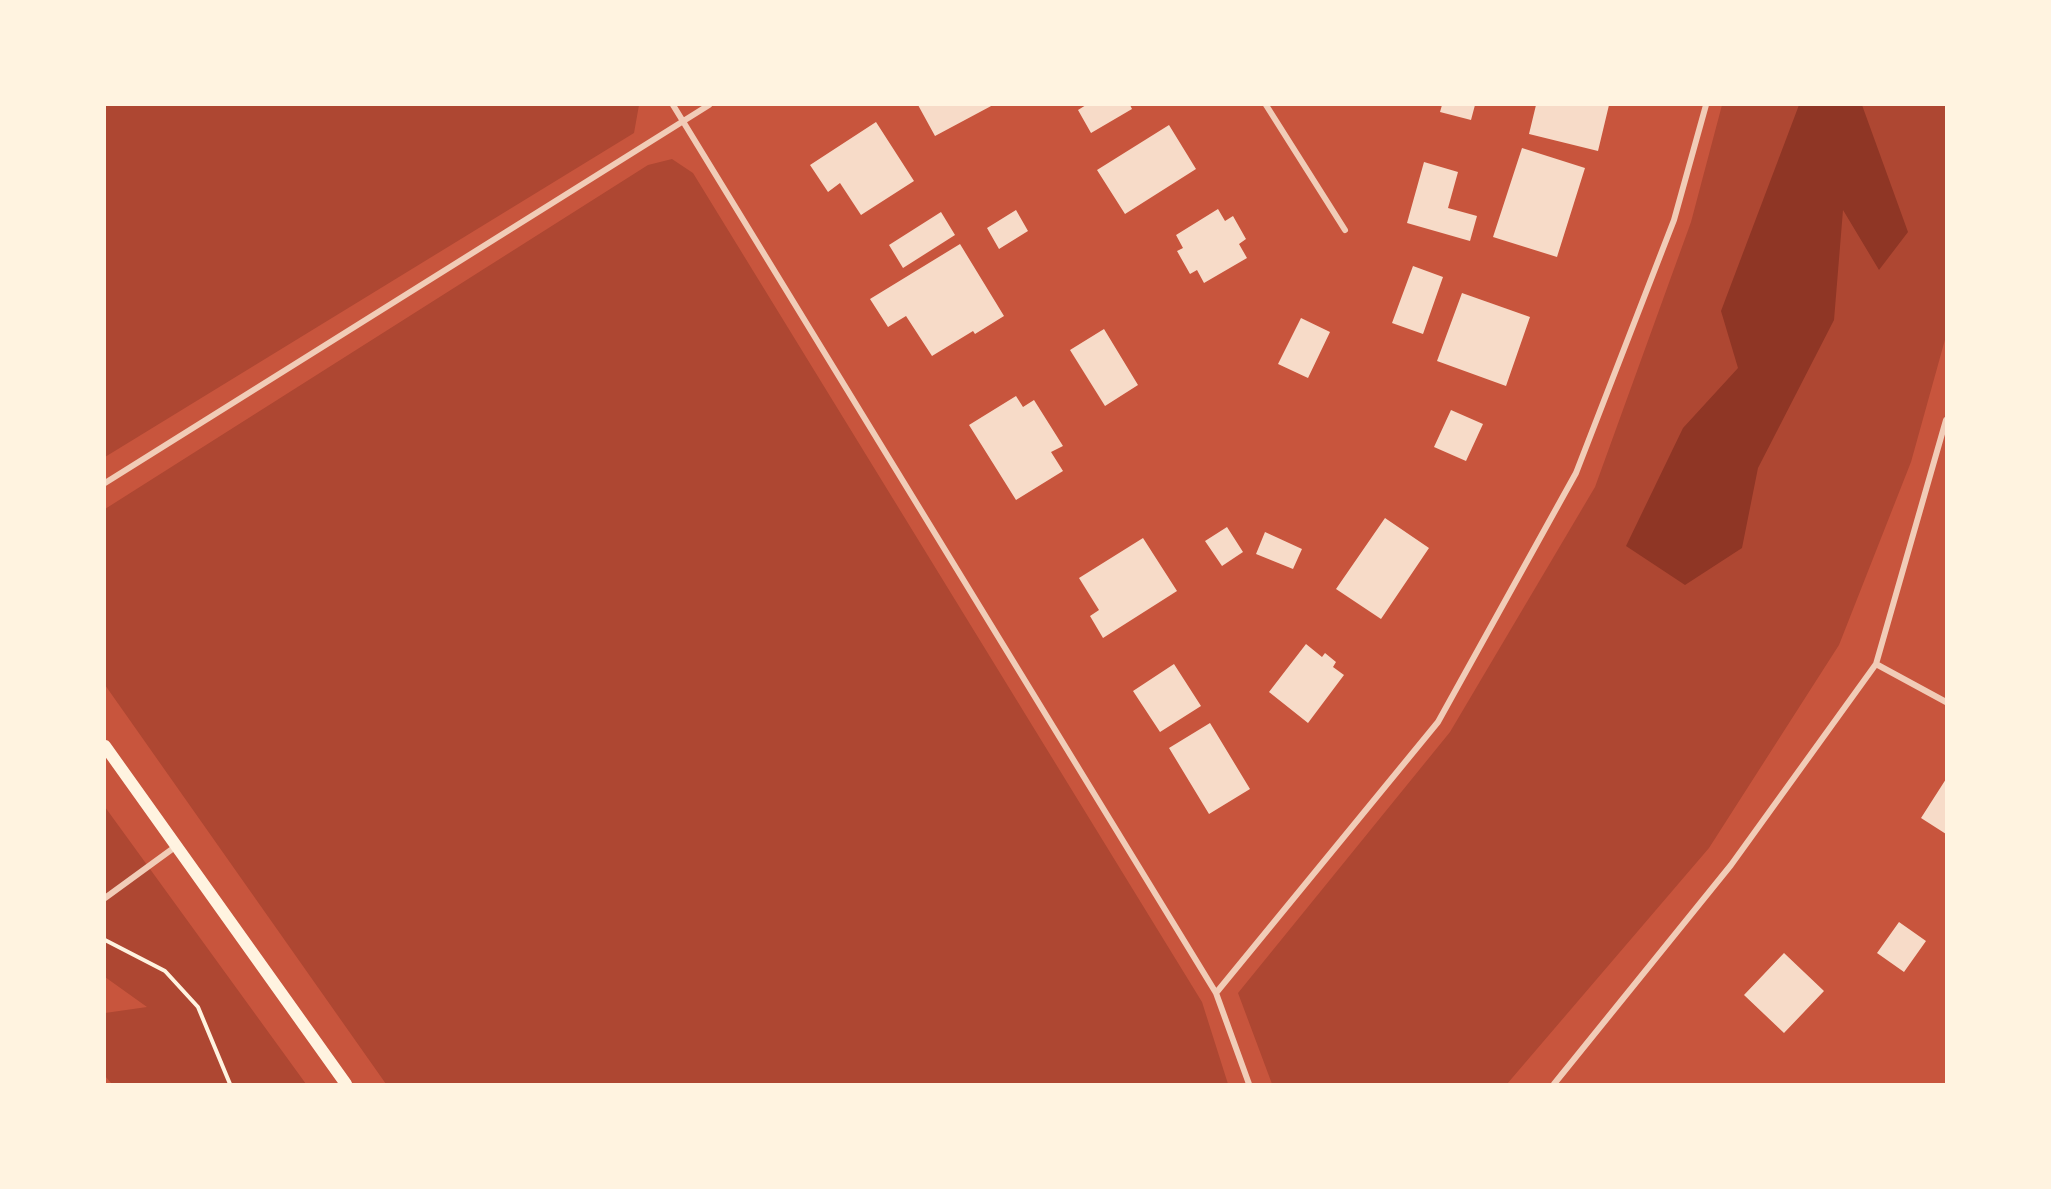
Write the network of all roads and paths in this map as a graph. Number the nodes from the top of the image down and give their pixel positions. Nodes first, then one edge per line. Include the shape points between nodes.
1 (673, 105) edge
2 (709, 105) edge
3 (1266, 105) edge
4 (1706, 105) edge
5 (682, 121) junction
6 (1345, 230) dead end
7 (1946, 420) edge
8 (105, 483) edge
9 (1876, 664) junction
10 (1946, 702) edge
11 (105, 746) edge
12 (175, 847) junction
13 (105, 898) edge
14 (105, 940) edge
15 (1216, 993) junction
16 (230, 1084) edge
17 (346, 1084) edge
18 (1249, 1084) edge
19 (1554, 1084) edge

1 - 5 street
2 - 5 street
3 - 6 street
4 - 15 street via 1674,220 1570,484 1438,722
5 - 8 street
5 - 15 street
7 - 9 street
9 - 10 street
9 - 19 street via 1731,865
11 - 12 main road
12 - 13 street
12 - 17 main road
14 - 16 path via 165,971 198,1007
15 - 18 street

